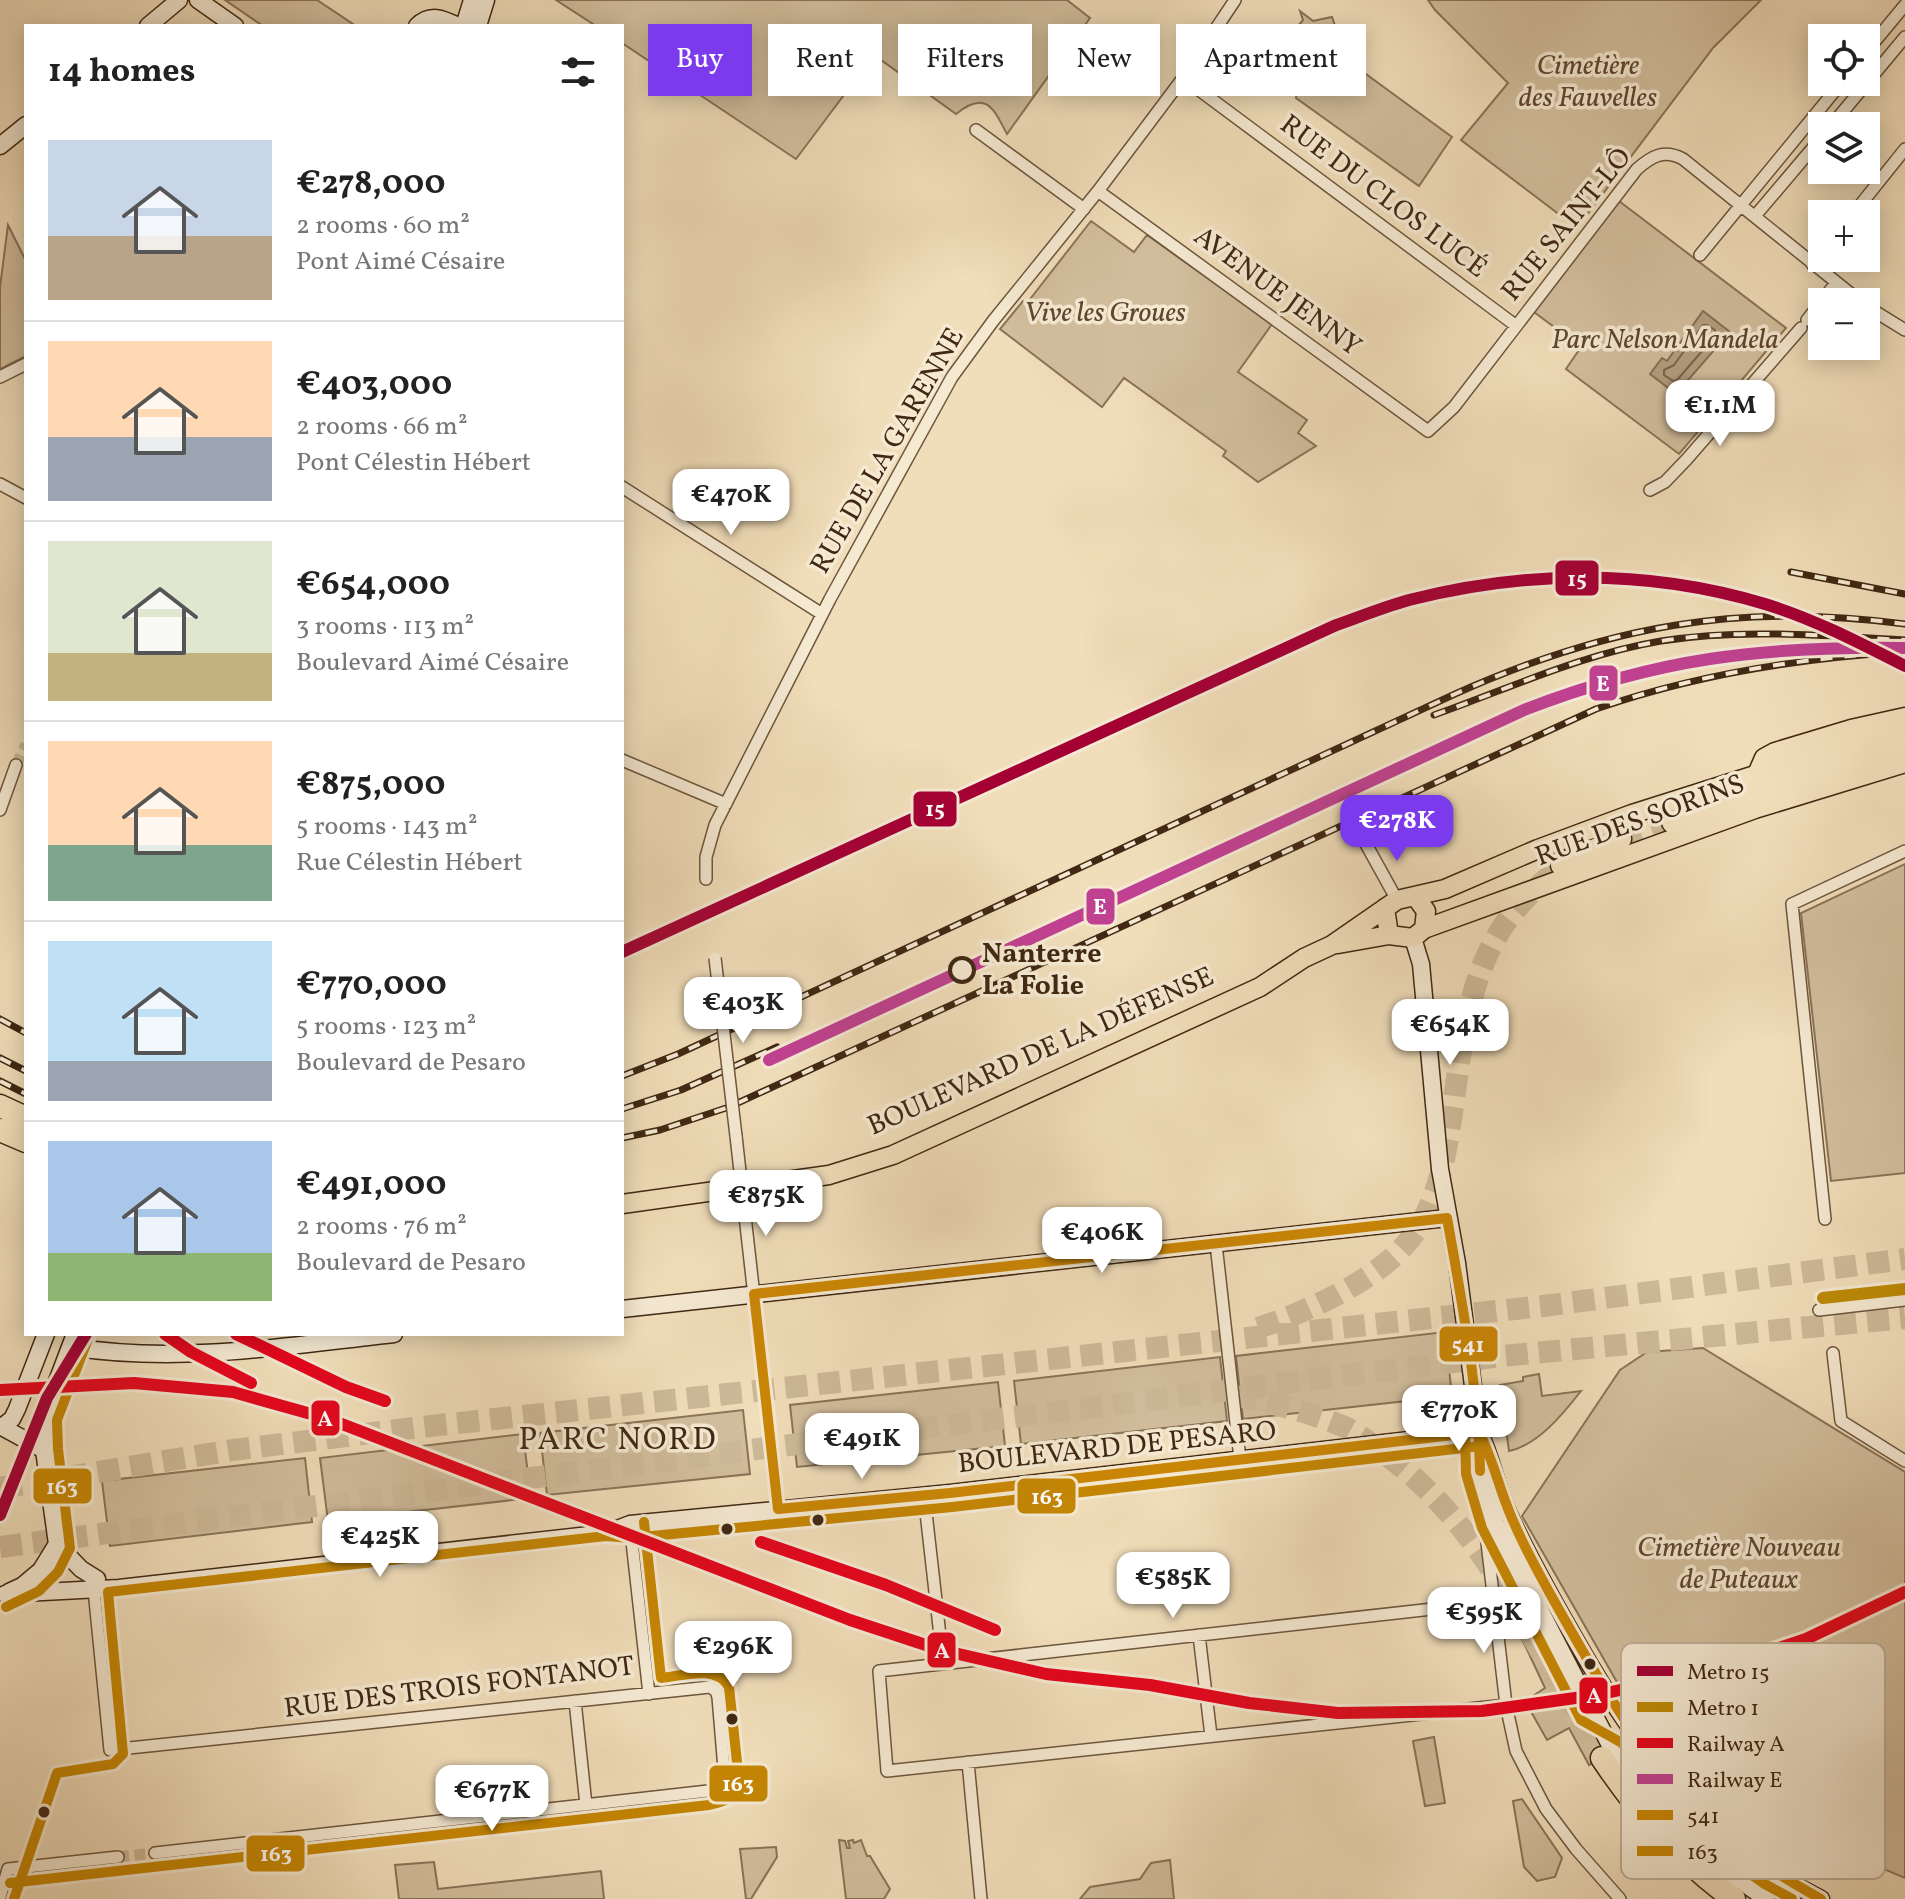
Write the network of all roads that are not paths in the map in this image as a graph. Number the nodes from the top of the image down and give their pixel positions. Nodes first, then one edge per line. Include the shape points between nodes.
1 (179, 0) edge
2 (198, 0) edge
3 (472, 0) edge
4 (486, 0) edge
5 (1235, 0) edge
6 (1905, 5) edge
7 (150, 24) edge
8 (232, 24) edge
9 (419, 24) edge
10 (453, 24) edge
11 (465, 24) edge
12 (479, 24) edge
13 (1219, 24) edge
14 (1880, 35) edge
15 (1905, 37) edge
16 (1176, 88) edge
17 (1201, 96) edge
18 (1830, 96) edge
19 (1843, 112) edge
20 (24, 127) edge
21 (976, 130) dead end
22 (0, 146) edge
23 (1905, 149) edge
24 (1808, 154) edge
25 (1098, 191) junction
26 (1864, 200) edge
27 (1740, 205) junction
28 (1084, 209) junction
29 (1755, 216) junction
30 (1700, 255) dead end
31 (1808, 261) edge
32 (1822, 272) edge
33 (1836, 283) junction
34 (1843, 288) edge
35 (1880, 315) edge
36 (1514, 328) junction
37 (1905, 330) edge
38 (24, 365) edge
39 (0, 377) edge
40 (0, 484) edge
41 (624, 488) edge
42 (1650, 490) dead end
43 (24, 497) edge
44 (822, 614) junction
45 (1905, 717) edge
46 (1905, 734) edge
47 (1905, 748) edge
48 (624, 761) edge
49 (1905, 763) edge
50 (16, 765) tunnel mouth
51 (1757, 774) junction
52 (726, 804) junction
53 (0, 810) edge
54 (1673, 822) tunnel mouth
55 (1620, 839) tunnel mouth
56 (1366, 844) dead end
57 (1905, 851) edge
58 (1562, 865) tunnel mouth
59 (706, 879) dead end
60 (1399, 901) junction
61 (1419, 933) junction
62 (1389, 935) junction
63 (1332, 945) junction
64 (715, 958) dead end
65 (0, 1106) edge
66 (24, 1117) edge
67 (0, 1130) edge
68 (24, 1140) edge
69 (741, 1187) junction
70 (624, 1204) edge
71 (1447, 1218) junction
72 (1825, 1219) dead end
73 (1216, 1244) junction
74 (754, 1294) junction
75 (1905, 1300) edge
76 (624, 1309) edge
77 (1819, 1310) dead end
78 (45, 1336) edge
79 (376, 1336) edge
80 (73, 1340) edge
81 (1833, 1353) dead end
82 (1, 1426) edge
83 (1479, 1432) junction
84 (44, 1450) junction
85 (1240, 1459) junction
86 (1905, 1461) edge
87 (1480, 1471) junction
88 (924, 1495) junction
89 (778, 1509) junction
90 (630, 1524) junction
91 (57, 1544) junction
92 (96, 1585) junction
93 (3, 1594) edge
94 (1551, 1595) junction
95 (1533, 1597) junction
96 (1494, 1602) junction
97 (1199, 1635) junction
98 (943, 1662) junction
99 (649, 1694) junction
100 (575, 1701) junction
101 (1506, 1705) junction
102 (1593, 1712) junction
103 (1621, 1715) edge
104 (1621, 1727) edge
105 (1211, 1736) junction
106 (1602, 1758) tunnel mouth
107 (1621, 1760) edge
108 (968, 1762) junction
109 (1621, 1783) edge
110 (586, 1805) junction
111 (155, 1853) tunnel mouth
112 (118, 1857) tunnel mouth
113 (1709, 1879) edge
114 (1738, 1879) edge
115 (1784, 1879) edge
116 (0, 1897) edge
117 (981, 1899) edge
118 (1620, 1899) edge
119 (1734, 1899) edge
120 (1766, 1899) edge
121 (1821, 1899) edge

1 - 7 street
2 - 8 street
3 - 11 street
4 - 12 street
5 - 13 street, RUE DE LA GARENNE
6 - 14 street
9 - 10 street via 437,17
15 - 19 street
16 - 25 street, RUE DE LA GARENNE
17 - 36 street, RUE DU CLOS LUCÉ
18 - 27 street
20 - 22 street
21 - 28 street
23 - 26 street
24 - 29 street
25 - 28 street, RUE DE LA GARENNE
25 - 36 street, AVENUE JENNY via 1428,431 1454,407
27 - 29 street
27 - 30 street
27 - 36 street, RUE SAINT-LÔ via 1683,159 1661,153 1649,159
28 - 44 street, RUE DE LA GARENNE via 952,377
29 - 31 street
32 - 33 street
33 - 34 street
33 - 42 street via 1676,471
35 - 37 street
38 - 39 street
40 - 43 street
41 - 44 street
44 - 52 street, RUE DE LA GARENNE
45 - 51 main road via 1775,752 1764,758
46 - 51 main road, BOULEVARD DE LA DÉFENSE via 1856,743
47 - 54 highway
48 - 52 street
49 - 61 main road, RUE DES SORINS via 1755,809
50 - 53 street
51 - 60 main road, BOULEVARD DE LA DÉFENSE via 1632,814 1445,889
52 - 59 street, RUE DE LA GARENNE via 706,857
55 - 58 highway
56 - 60 street
57 - 72 street via 1792,904
60 - 61 main road via 1426,911
60 - 62 main road
60 - 63 main road, BOULEVARD DE LA DÉFENSE
61 - 62 main road, BOULEVARD DE LA DÉFENSE
61 - 71 street
62 - 63 main road, BOULEVARD DE LA DÉFENSE
63 - 69 main road, BOULEVARD DE LA DÉFENSE via 1260,987 893,1155 838,1173
64 - 69 street, bridge
65 - 66 highway
67 - 68 highway
69 - 70 main road, BOULEVARD DE LA DÉFENSE
69 - 74 street
71 - 73 street
71 - 83 street
73 - 74 street
73 - 85 street
74 - 76 street
74 - 89 street
75 - 77 street
78 - 82 street via 17,1409
79 - 80 street via 206,1355 116,1354
80 - 84 street via 45,1407
81 - 86 street via 1841,1421
82 - 84 street
83 - 85 street, BOULEVARD DE PESARO
83 - 87 street
83 - 94 street via 1505,1506
84 - 91 street
85 - 88 street, BOULEVARD DE PESARO
87 - 95 street via 1495,1523
87 - 96 street
88 - 89 street, BOULEVARD DE PESARO
88 - 98 street
89 - 90 street, BOULEVARD DE PESARO
90 - 92 street, BOULEVARD DE PESARO via 607,1533
90 - 99 street, RUE DES TROIS FONTANOT
91 - 92 street
91 - 93 street via 41,1570
92 - 93 street, BOULEVARD DE PESARO
92 - 100 street, RUE DES TROIS FONTANOT via 110,1750
94 - 95 street
94 - 103 street
95 - 96 street
95 - 102 street
96 - 97 street
96 - 101 street
97 - 98 street
97 - 105 street
98 - 108 street via 879,1671 887,1771
99 - 100 street, RUE DES TROIS FONTANOT
99 - 110 street via 710,1687 716,1691 723,1787
100 - 110 street
101 - 105 street
101 - 118 street via 1516,1751 1546,1809
102 - 104 street
102 - 107 street
105 - 108 street
106 - 109 highway
108 - 117 street
110 - 111 street
112 - 116 street via 8,1869
113 - 119 highway
114 - 120 street
115 - 121 street

